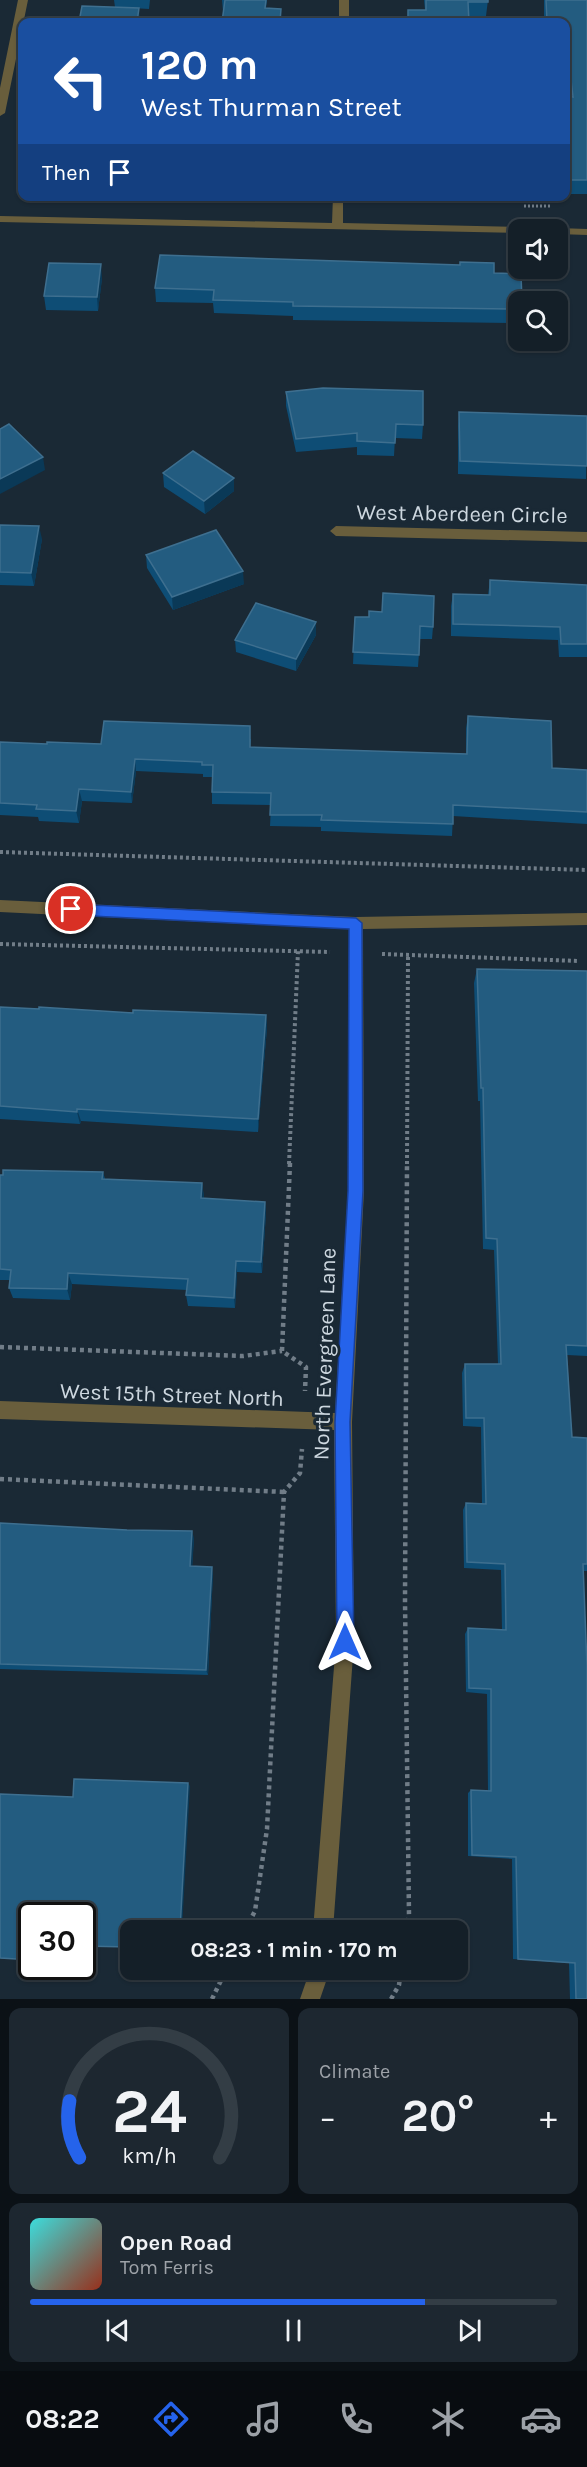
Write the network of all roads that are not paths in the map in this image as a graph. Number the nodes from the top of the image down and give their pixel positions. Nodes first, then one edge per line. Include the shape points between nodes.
1 (23, 0) edge
2 (344, 0) edge
3 (19, 18) edge
4 (344, 18) edge
5 (18, 25) edge
6 (0, 113) edge
7 (338, 201) edge
8 (0, 219) edge
9 (337, 226) junction
10 (508, 230) edge
11 (568, 231) edge
12 (587, 232) edge
13 (336, 531) dead end
14 (587, 537) edge
15 (0, 906) edge
16 (587, 920) edge
17 (356, 923) junction
18 (0, 1410) edge
19 (343, 1422) junction
20 (323, 1920) edge
21 (317, 1980) edge
22 (310, 1999) edge

1 - 3 street
2 - 4 street
5 - 6 street
7 - 9 street
8 - 9 street
9 - 10 street
11 - 12 street
13 - 14 street, West Aberdeen Circle
15 - 17 street
16 - 17 street
17 - 19 street, North Evergreen Lane via 356,1191
18 - 19 street, West 15th Street North
19 - 20 street, North Evergreen Lane via 345,1642
21 - 22 street

